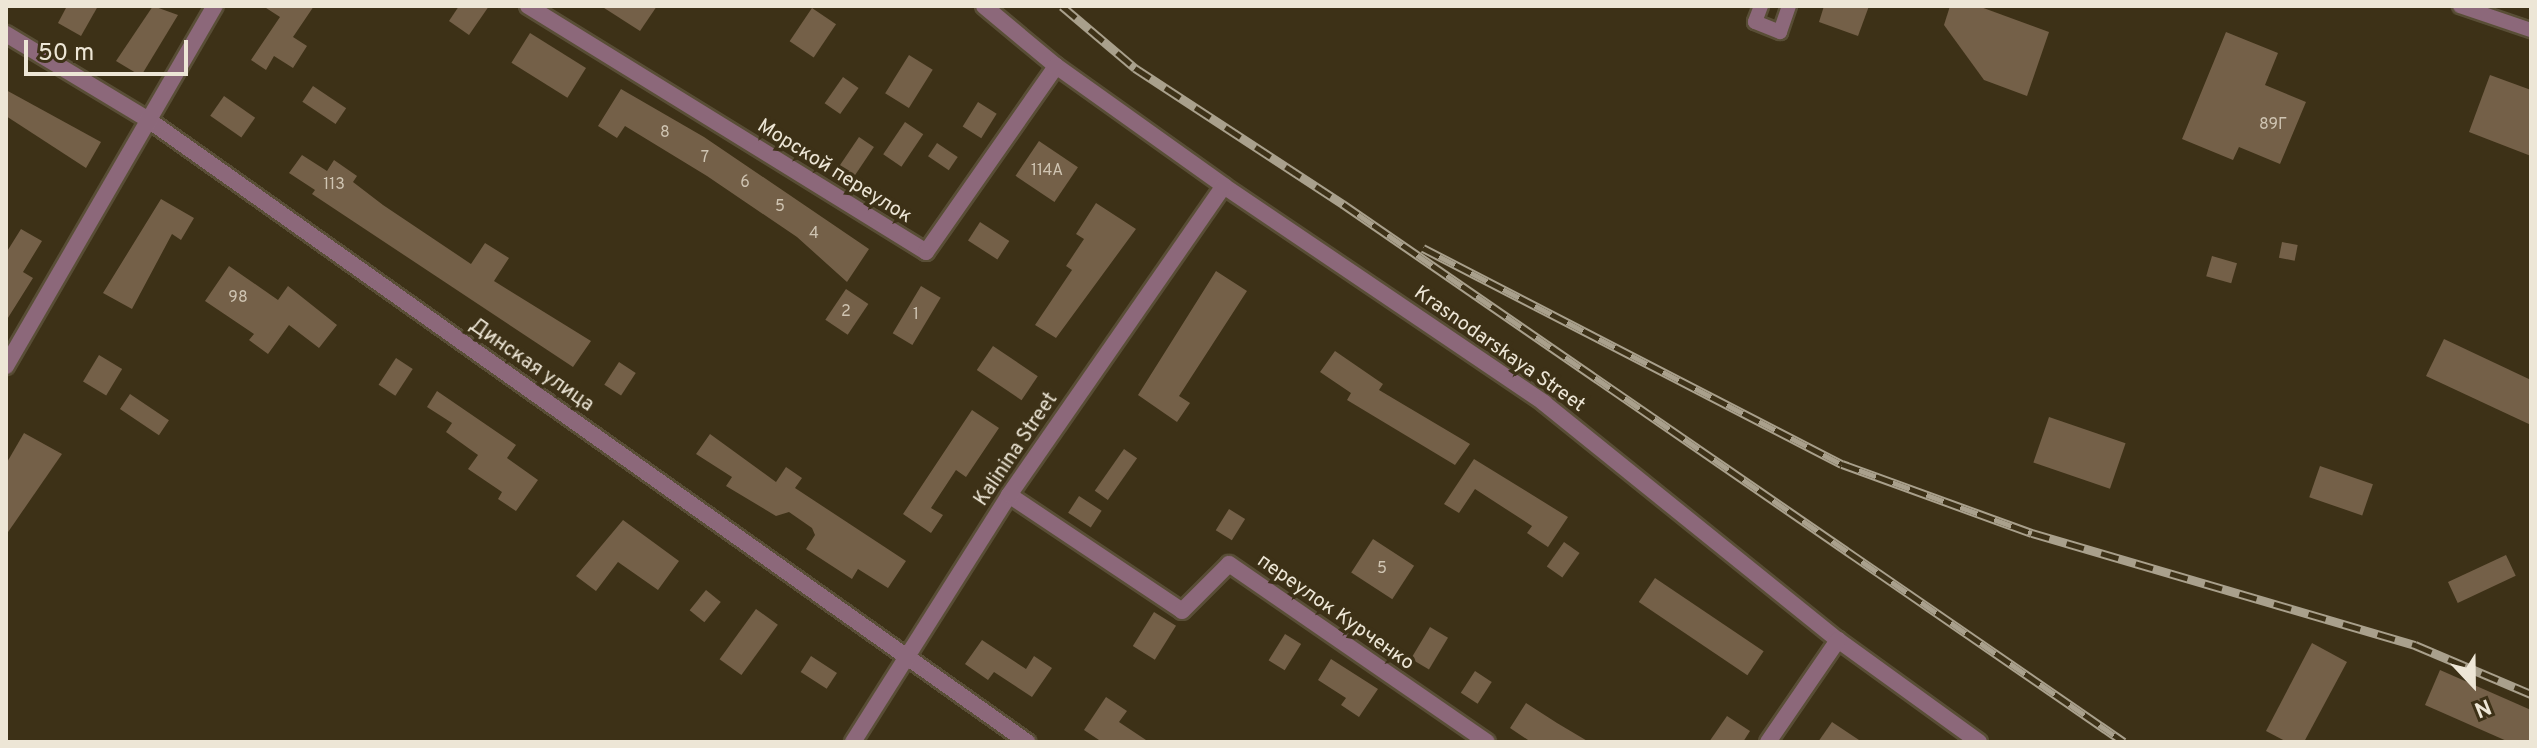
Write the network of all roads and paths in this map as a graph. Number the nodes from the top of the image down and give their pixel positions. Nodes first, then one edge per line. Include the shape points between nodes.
1 (215, 6) edge
2 (528, 6) edge
3 (984, 6) edge
4 (1761, 6) edge
5 (1789, 6) edge
6 (2460, 6) edge
7 (2531, 30) edge
8 (6, 34) edge
9 (1056, 66) junction
10 (150, 121) junction
11 (1224, 186) junction
12 (6, 366) edge
13 (1009, 495) junction
14 (1838, 640) junction
15 (910, 658) junction
16 (853, 742) edge
17 (1027, 742) edge
18 (1487, 742) edge
19 (1768, 742) edge
20 (1979, 742) edge

1 - 10 street
2 - 9 street, Морской переулок via 926,252
3 - 9 street, Krasnodarskaya Street
4 - 5 lane via 1755,22 1780,32
6 - 7 lane
8 - 10 street, Динская улица
9 - 11 street, Krasnodarskaya Street
10 - 12 street
10 - 15 street, Динская улица
11 - 13 street, Kalinina Street
11 - 14 street, Krasnodarskaya Street via 1544,403
13 - 15 street, Kalinina Street
13 - 18 street, переулок Курченко via 1182,611 1229,564
14 - 19 street
14 - 20 street, Krasnodarskaya Street
15 - 16 street, Kalinina Street
15 - 17 street, Динская улица

